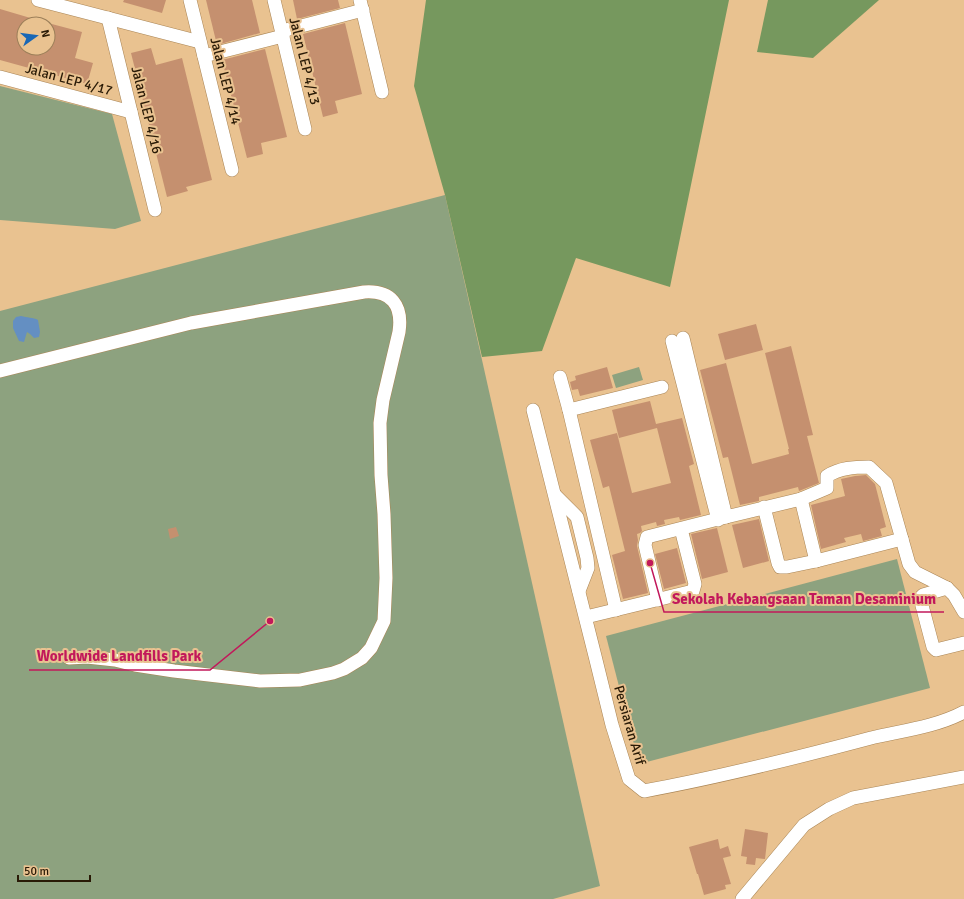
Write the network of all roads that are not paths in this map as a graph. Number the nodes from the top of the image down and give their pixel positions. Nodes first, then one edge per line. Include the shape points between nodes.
1 (38, 0) edge
2 (190, 0) edge
3 (274, 0) edge
4 (361, 5) edge
5 (108, 18) junction
6 (282, 34) junction
7 (200, 42) junction
8 (204, 56) junction
9 (0, 77) edge
10 (382, 92) dead end
11 (131, 112) junction
12 (305, 129) dead end
13 (232, 170) dead end
14 (155, 210) dead end
15 (677, 339) dead end
16 (0, 371) edge
17 (560, 377) dead end
18 (662, 387) dead end
19 (533, 410) dead end
20 (569, 410) junction
21 (801, 499) junction
22 (764, 507) junction
23 (722, 518) junction
24 (680, 529) junction
25 (902, 539) junction
26 (816, 561) junction
27 (947, 588) junction
28 (658, 600) junction
29 (962, 607) edge
30 (616, 610) junction
31 (586, 617) junction
32 (964, 642) edge
33 (69, 658) dead end
34 (964, 712) edge
35 (964, 777) edge
36 (742, 899) edge

1 - 5 street
2 - 7 street, Jalan LEP 4/14
3 - 6 street, Jalan LEP 4/13
4 - 6 street
4 - 10 street
5 - 7 street
5 - 11 street, Jalan LEP 4/16
6 - 8 street
6 - 12 street, Jalan LEP 4/13
7 - 8 street, Jalan LEP 4/14
8 - 13 street, Jalan LEP 4/14
9 - 11 street, Jalan LEP 4/17
11 - 14 street, Jalan LEP 4/16
15 - 23 street
16 - 33 street via 191,323 364,292 378,292 389,297 397,305 399,313 399,332 380,424 386,578 384,621 371,648 344,669 300,680 260,680 174,671 115,660
17 - 20 street
18 - 20 street
19 - 31 street, Persiaran Arif
20 - 30 street
21 - 22 street
21 - 25 street via 827,488 827,476 833,472 869,467 886,483
21 - 26 street
22 - 23 street
22 - 26 street via 780,567
23 - 24 street
24 - 28 street via 647,537 645,545
24 - 28 street via 695,584 693,591
25 - 26 street
25 - 27 street via 909,564 915,572
27 - 29 street
27 - 32 street via 920,598 933,646 936,650
28 - 30 street
30 - 31 street
31 - 34 street, Persiaran Arif via 612,725 629,779 644,791 792,759 931,724
35 - 36 street via 853,798 829,808 804,825

